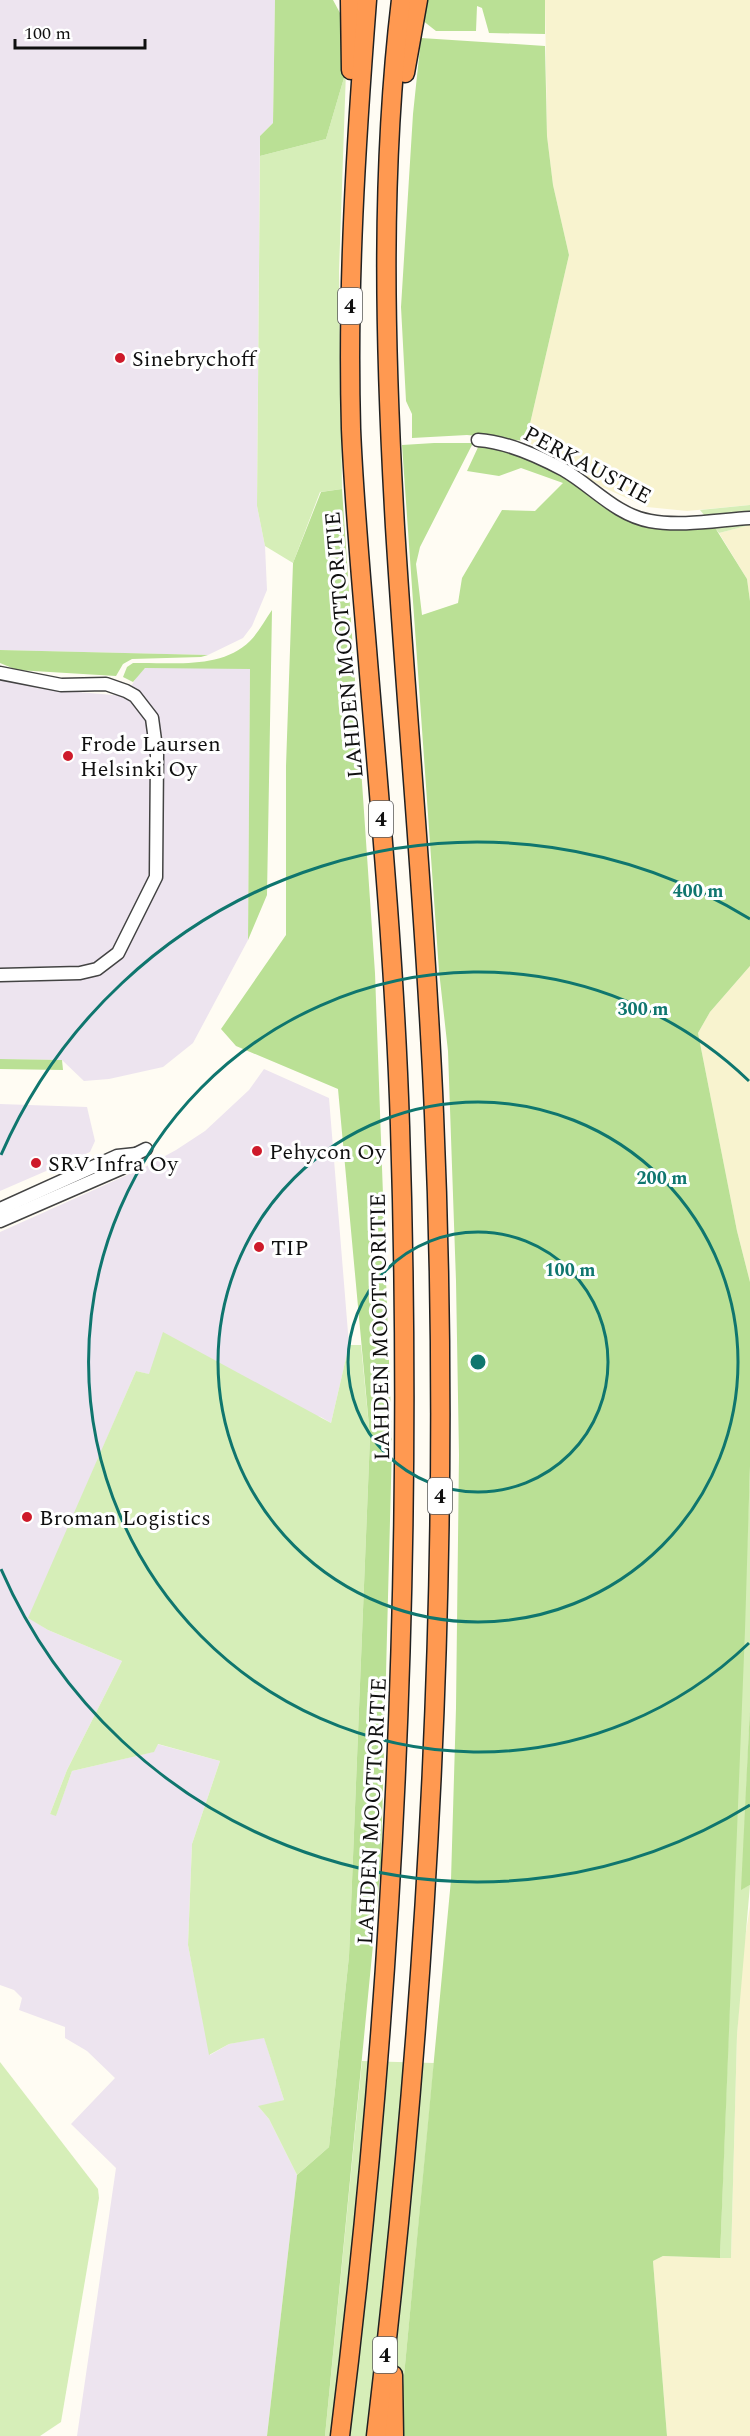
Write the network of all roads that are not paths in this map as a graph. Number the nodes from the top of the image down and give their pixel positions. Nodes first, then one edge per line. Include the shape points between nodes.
1 (350, 0) edge
2 (367, 0) edge
3 (401, 0) edge
4 (418, 0) edge
5 (391, 123) junction
6 (353, 183) junction
7 (478, 440) dead end
8 (750, 518) edge
9 (0, 673) edge
10 (0, 975) edge
11 (0, 1209) edge
12 (0, 1221) edge
13 (395, 2274) junction
14 (340, 2436) edge
15 (376, 2436) edge
16 (394, 2436) edge

1 - 6 highway
2 - 6 highway, LAHDEN MOOTTORITIE / 4
3 - 5 highway, 4
4 - 5 highway via 401,103
5 - 13 highway, 4 via 385,309 400,618 433,1084 440,1449 436,1720 422,1953
6 - 14 highway, LAHDEN MOOTTORITIE / 4 via 351,429 397,1073 406,1444 401,1707 388,1952 358,2294
7 - 8 street, PERKAUSTIE via 506,444 564,470 619,508 650,521 688,523
9 - 10 street via 61,685 117,687 135,696 146,708 156,732 157,755 156,877 118,953 97,969 80,973
11 - 12 street via 117,1156 141,1152 122,1168
13 - 15 highway, 4
13 - 16 highway

